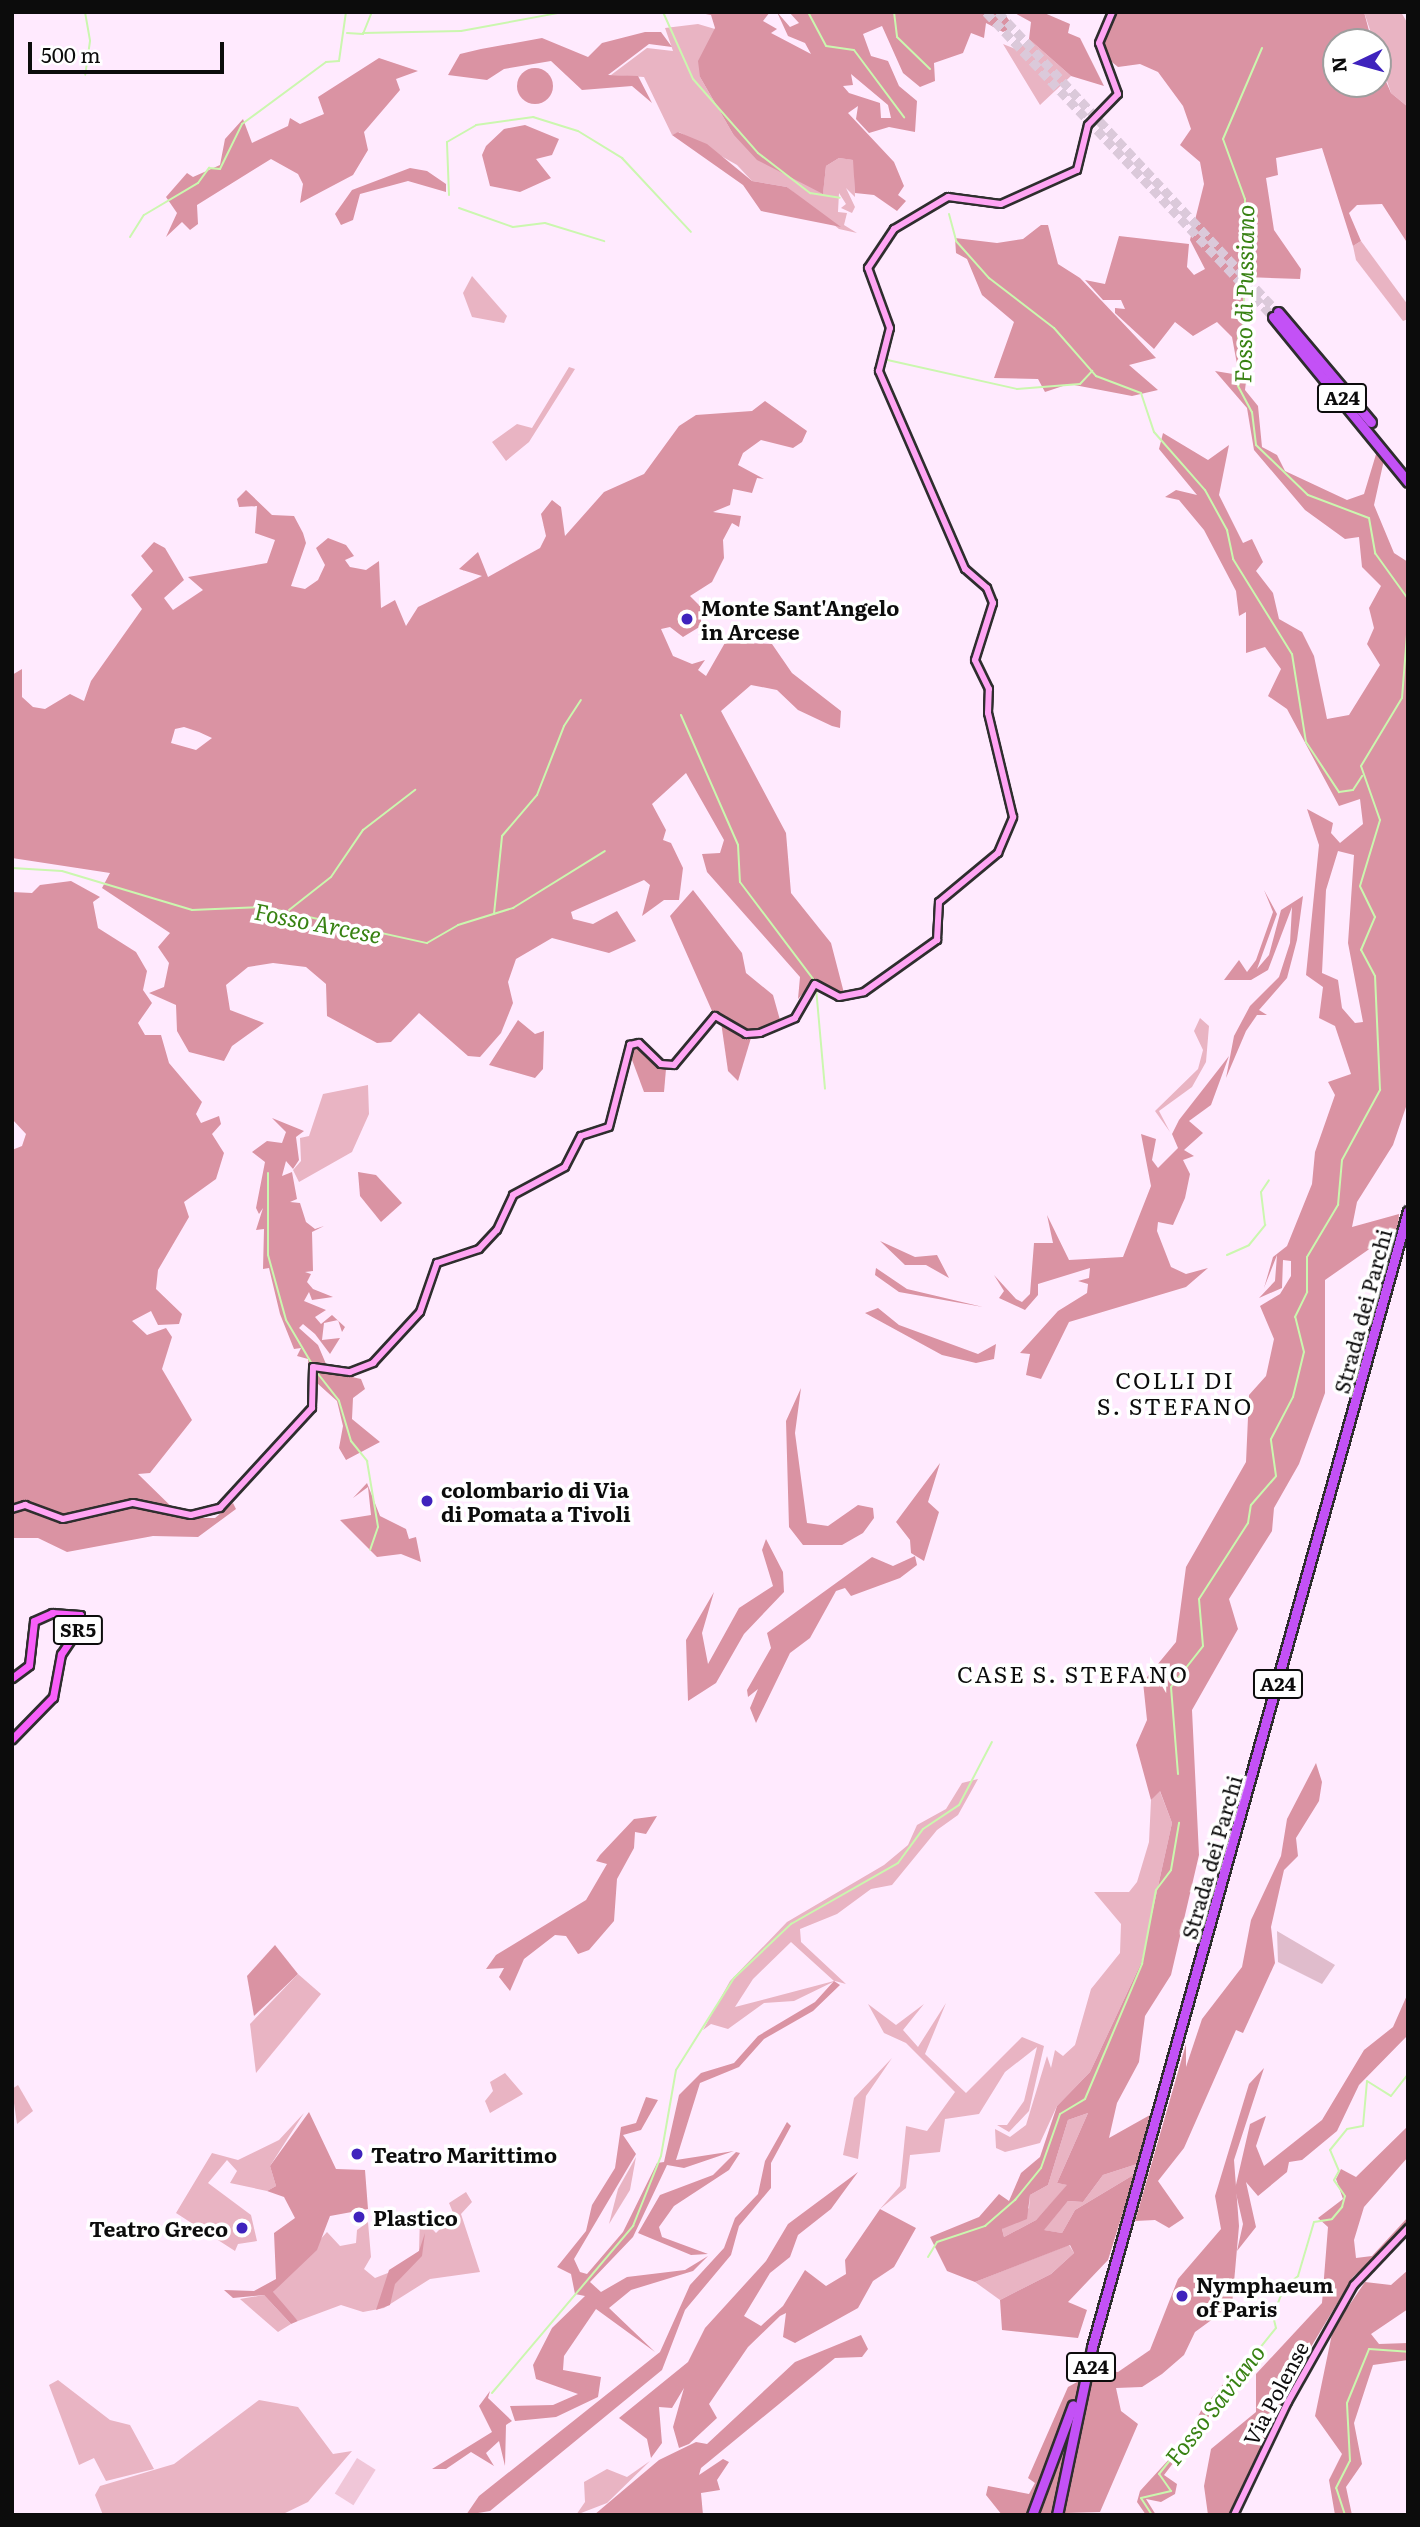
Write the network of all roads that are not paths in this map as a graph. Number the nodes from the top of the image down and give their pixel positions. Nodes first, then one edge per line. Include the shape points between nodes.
1 (1112, 12) edge
2 (1408, 475) edge
3 (1408, 482) edge
4 (1408, 1211) edge
5 (1408, 1225) edge
6 (1397, 1255) junction
7 (12, 1509) edge
8 (12, 1678) edge
9 (12, 1739) edge
10 (1408, 2228) edge
11 (1126, 2234) junction
12 (1093, 2347) junction
13 (1061, 2503) junction
14 (1032, 2515) edge
15 (1059, 2515) edge
16 (1234, 2515) edge

1 - 7 street via 1099,45 1118,94 1088,125 1077,170 1000,204 949,196 895,228 868,267 890,328 879,371 965,569 988,588 993,603 975,660 990,691 987,711 1013,817 998,853 939,902 937,940 864,992 837,997 814,984 795,1018 760,1033 745,1033 716,1016 673,1066 660,1063 640,1044 630,1045 608,1128 579,1136 566,1166 512,1196 498,1228 479,1249 437,1263 418,1316 372,1364 350,1372 314,1366 312,1408 223,1506 191,1515 134,1503 64,1519 25,1505
2 - 3 highway, A24 via 1275,315
4 - 6 highway, Strada dei Parchi / A24
5 - 6 highway, Strada dei Parchi / A24
6 - 11 highway, Strada dei Parchi / A24
8 - 9 main road, SR5 via 29,1665 34,1621 52,1613 80,1615 61,1654 55,1694
10 - 16 street, Via Polense via 1354,2285 1287,2402
11 - 12 highway, Strada dei Parchi / A24
11 - 13 highway, Strada dei Parchi / A24
12 - 13 highway, Strada dei Parchi / A24
12 - 14 highway
13 - 15 highway, Strada dei Parchi / A24

